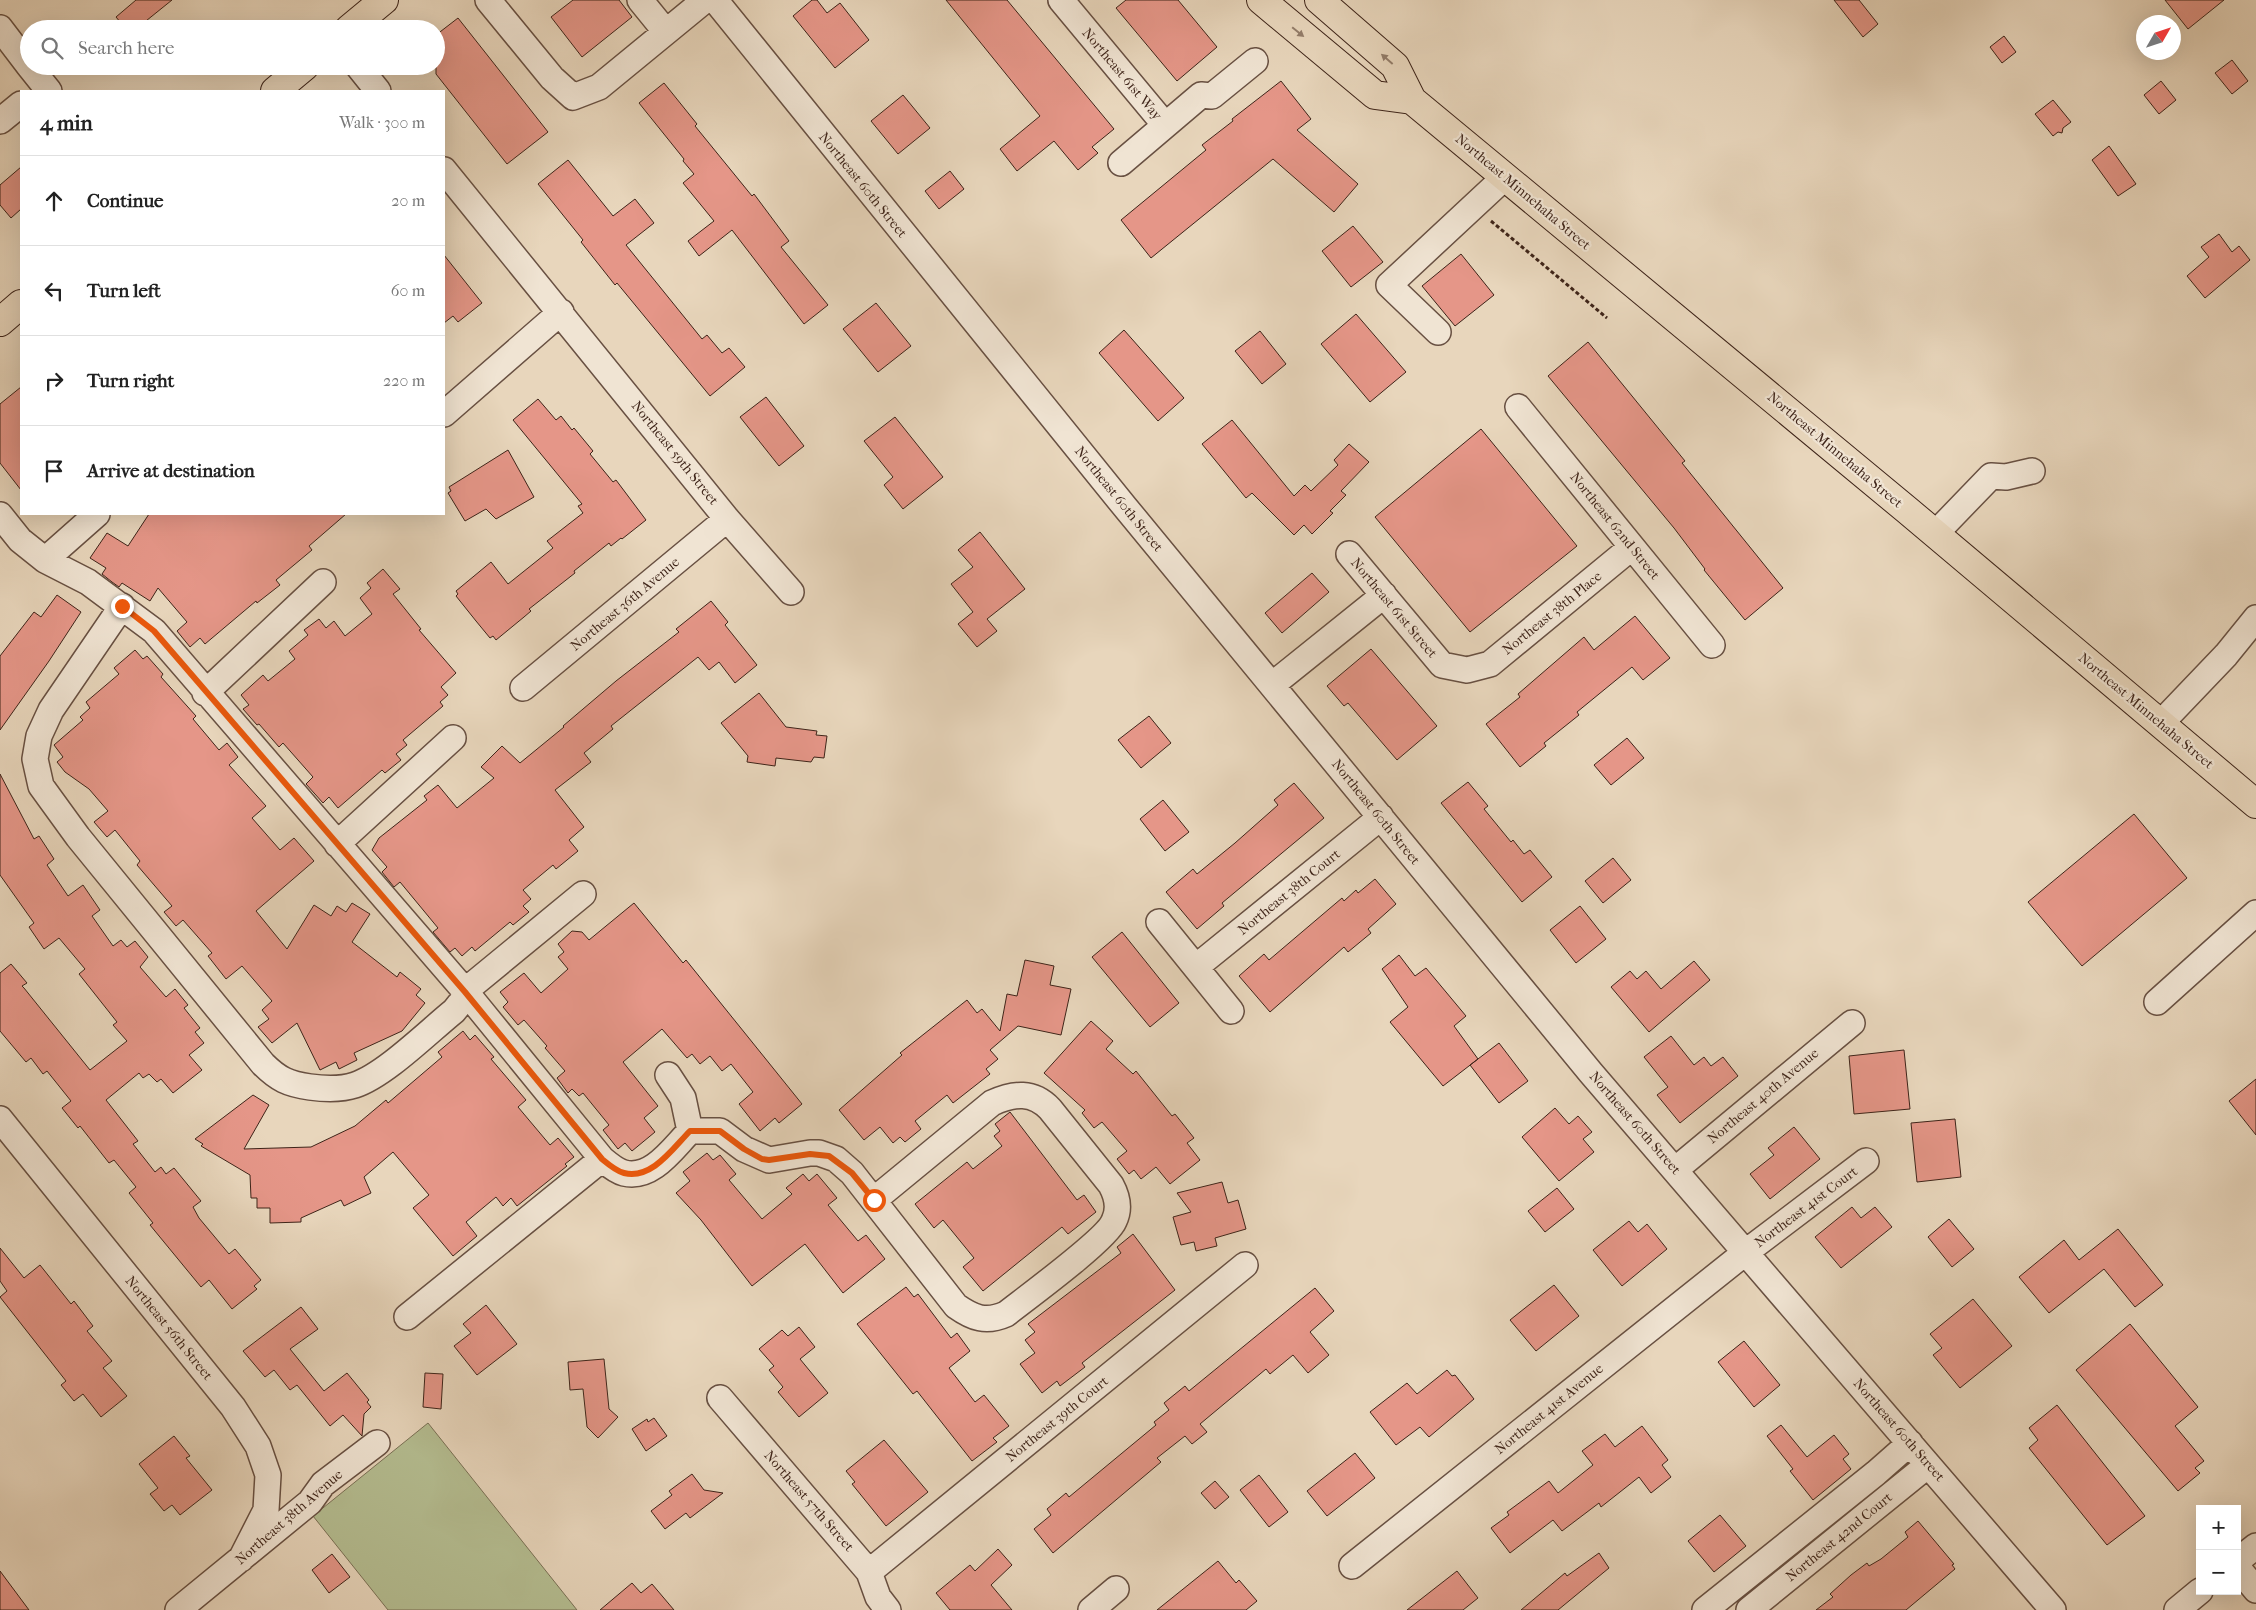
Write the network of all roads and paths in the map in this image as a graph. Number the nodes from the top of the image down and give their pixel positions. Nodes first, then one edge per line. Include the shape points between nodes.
1 (384, 0) edge
2 (640, 0) edge
3 (705, 0) edge
4 (715, 0) edge
5 (1061, 0) edge
6 (1262, 0) edge
7 (1319, 0) edge
8 (497, 3) edge
9 (360, 20) edge
10 (0, 28) edge
11 (666, 32) junction
12 (20, 54) edge
13 (1255, 61) dead end
14 (35, 75) edge
15 (294, 75) edge
16 (365, 75) edge
17 (44, 89) edge
18 (276, 90) edge
19 (377, 90) edge
20 (1412, 100) junction
21 (20, 105) edge
22 (0, 121) edge
23 (1165, 125) junction
24 (1121, 163) dead end
25 (445, 171) edge
26 (1505, 177) junction
27 (1488, 219) dead end
28 (20, 305) edge
29 (561, 312) junction
30 (1607, 318) dead end
31 (0, 322) edge
32 (1438, 332) dead end
33 (1518, 407) dead end
34 (445, 413) edge
35 (2032, 470) dead end
36 (0, 515) edge
37 (96, 515) edge
38 (727, 519) junction
39 (1936, 534) junction
40 (1632, 547) junction
41 (1349, 554) dead end
42 (45, 560) junction
43 (323, 582) dead end
44 (791, 592) dead end
45 (1384, 595) junction
46 (122, 606) junction
47 (2256, 618) edge
48 (1712, 645) dead end
49 (1467, 670) joint
50 (1272, 686) junction
51 (523, 688) dead end
52 (206, 693) junction
53 (2160, 723) junction
54 (453, 738) dead end
55 (2256, 804) edge
56 (1381, 817) junction
57 (336, 844) junction
58 (583, 894) dead end
59 (2256, 913) edge
60 (1159, 922) dead end
61 (1196, 967) junction
62 (465, 992) junction
63 (2157, 1002) dead end
64 (1232, 1011) dead end
65 (1852, 1023) dead end
66 (668, 1075) dead end
67 (0, 1119) edge
68 (690, 1131) junction
69 (602, 1159) junction
70 (1866, 1161) dead end
71 (1675, 1170) junction
72 (874, 1200) junction
73 (1746, 1252) junction
74 (1245, 1265) dead end
75 (407, 1317) dead end
76 (720, 1398) dead end
77 (377, 1443) dead end
78 (1910, 1443) junction
79 (1928, 1464) junction
80 (2256, 1546) edge
81 (241, 1558) junction
82 (2241, 1558) edge
83 (1352, 1566) dead end
84 (869, 1572) junction
85 (2241, 1572) edge
86 (1116, 1589) dead end
87 (2256, 1590) edge
88 (2196, 1594) edge
89 (178, 1610) edge
90 (888, 1610) edge
91 (1091, 1610) edge
92 (1705, 1610) edge
93 (1749, 1610) edge
94 (2053, 1610) edge
95 (2177, 1610) edge

1 - 9 main road
2 - 11 street
3 - 11 street
4 - 50 street, Northeast 60th Street
5 - 23 street, Northeast 61st Way
6 -> 20 main road via 1375,95
20 -> 7 main road, Northeast Minnehaha Street via 1395,66
8 - 11 street via 552,78 573,97 599,87
10 - 12 street
13 - 23 street, Northeast 61st Way via 1212,96 1200,95
14 - 17 street
15 - 18 main road
16 - 19 street
20 - 26 main road, Northeast Minnehaha Street
21 - 22 street
23 - 24 street, Northeast 61st Way
25 - 29 street, Northeast 59th Street
26 - 32 street via 1390,284
26 - 39 main road, Northeast Minnehaha Street
27 - 30 path
28 - 31 main road
29 - 34 street
29 - 38 street, Northeast 59th Street
33 - 40 street, Northeast 62nd Street
35 - 39 street via 2006,477 1991,476
36 - 42 street via 20,540
37 - 42 street
38 - 44 street, Northeast 59th Street
38 - 51 street, Northeast 36th Avenue
39 - 53 main road, Northeast Minnehaha Street
40 - 48 street, Northeast 62nd Street
40 - 49 street, Northeast 38th Place via 1490,664
41 - 45 street, Northeast 61st Street
42 - 46 street via 88,582
43 - 52 street
45 - 49 street, Northeast 61st Street via 1442,665
45 - 50 street
46 - 52 street via 154,631
46 - 62 street via 51,710 39,736 35,760 41,786 78,837 263,1064 277,1078 297,1086 328,1090 356,1085 381,1071 454,1011
47 - 53 street via 2226,655
50 - 56 street, Northeast 60th Street
52 - 57 street
53 - 55 main road, Northeast Minnehaha Street
54 - 57 street
56 - 61 street, Northeast 38th Court
56 - 71 street, Northeast 60th Street
57 - 62 street
58 - 62 street
59 - 63 street
60 - 61 street
61 - 64 street
62 - 69 street
65 - 71 street, Northeast 40th Avenue
66 - 68 street via 683,1098
67 - 81 street, Northeast 56th Street via 232,1407 258,1446 268,1475 266,1510
68 - 69 street via 654,1167 644,1172 624,1173
68 - 72 street via 720,1131 750,1152 769,1160 810,1154 829,1156 852,1173
69 - 75 street
70 - 73 street, Northeast 41st Court
71 - 73 street, Northeast 60th Street
72 - 72 street via 956,1306 983,1320 1006,1314 1100,1238 1114,1223 1118,1208 1115,1192 1050,1109 1038,1099 1022,1095 992,1103
73 - 78 street, Northeast 60th Street
73 - 83 street, Northeast 41st Avenue
74 - 84 street, Northeast 39th Court
76 - 84 street, Northeast 57th Street
77 - 81 street, Northeast 38th Avenue via 323,1484 310,1502
78 - 79 street, Northeast 60th Street
78 - 92 street
79 - 93 street, Northeast 42nd Court
79 - 94 street, Northeast 60th Street
80 - 82 street
81 - 89 street, Northeast 38th Avenue
84 - 90 street, Northeast 57th Street via 878,1597
85 - 87 street
86 - 91 street
88 - 95 street

